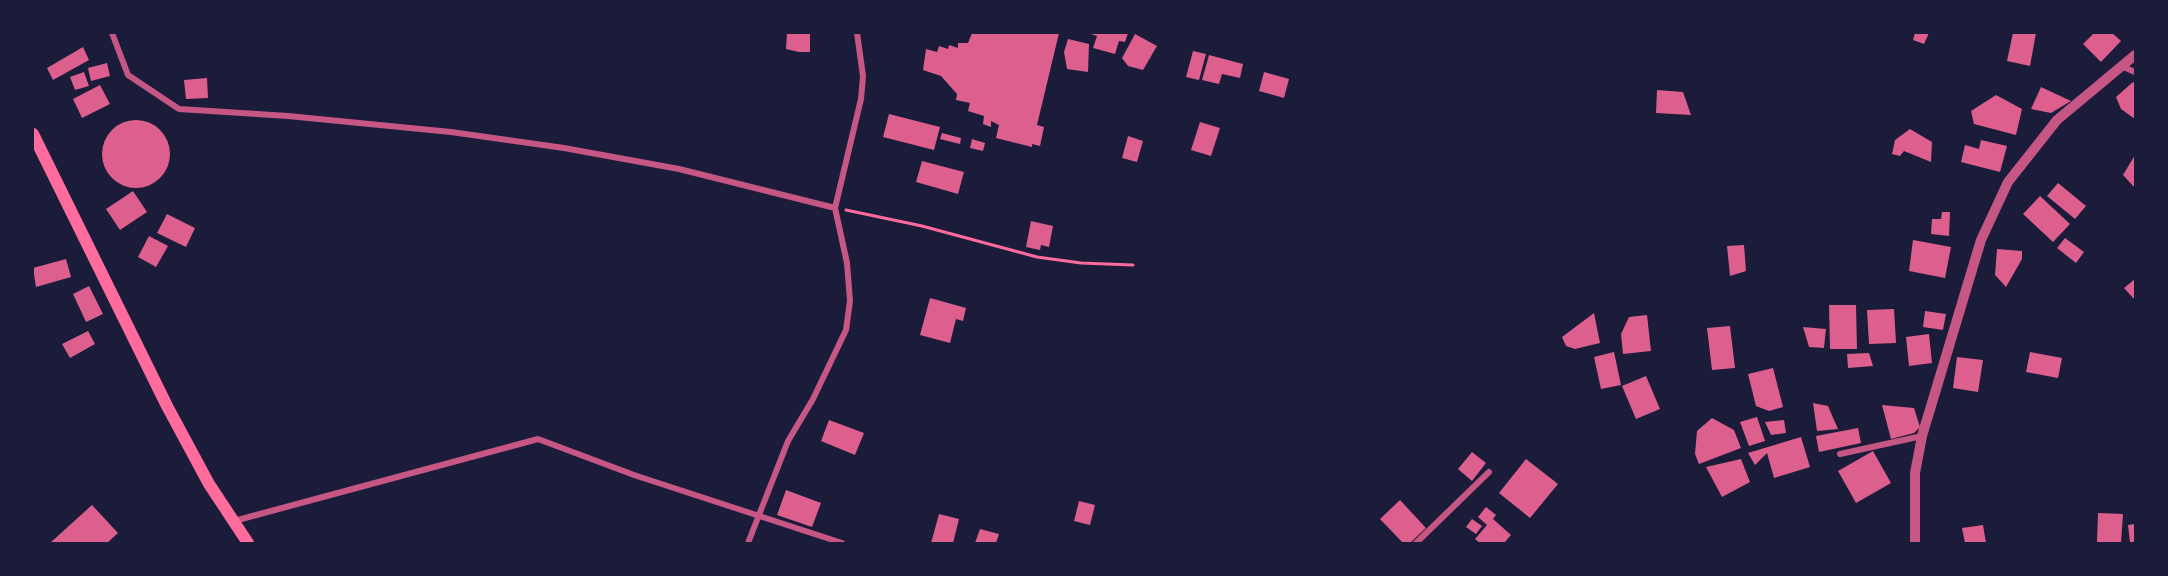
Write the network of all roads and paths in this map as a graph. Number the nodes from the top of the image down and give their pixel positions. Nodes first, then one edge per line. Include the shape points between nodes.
1 (112, 33) edge
2 (857, 33) edge
3 (2135, 55) edge
4 (2121, 66) junction
5 (2135, 72) edge
6 (33, 134) edge
7 (835, 208) junction
8 (1133, 265) dead end
9 (1922, 436) junction
10 (1840, 454) dead end
11 (1489, 472) dead end
12 (757, 515) junction
13 (234, 521) junction
14 (248, 543) edge
15 (748, 543) edge
16 (842, 543) edge
17 (1416, 543) edge
18 (1916, 543) edge

1 - 7 street via 128,75 178,109 451,132 564,148 679,169
2 - 7 street via 863,76 861,99
3 - 4 street
4 - 5 street
4 - 9 street via 2057,120 2008,182 1981,240
6 - 13 main road via 167,406
7 - 8 path via 1037,256
7 - 12 street via 847,263 850,301 846,330 788,441
9 - 10 street
9 - 18 street via 1915,474
11 - 17 street
12 - 13 street via 633,476 538,440
12 - 15 street
12 - 16 street
13 - 14 main road

